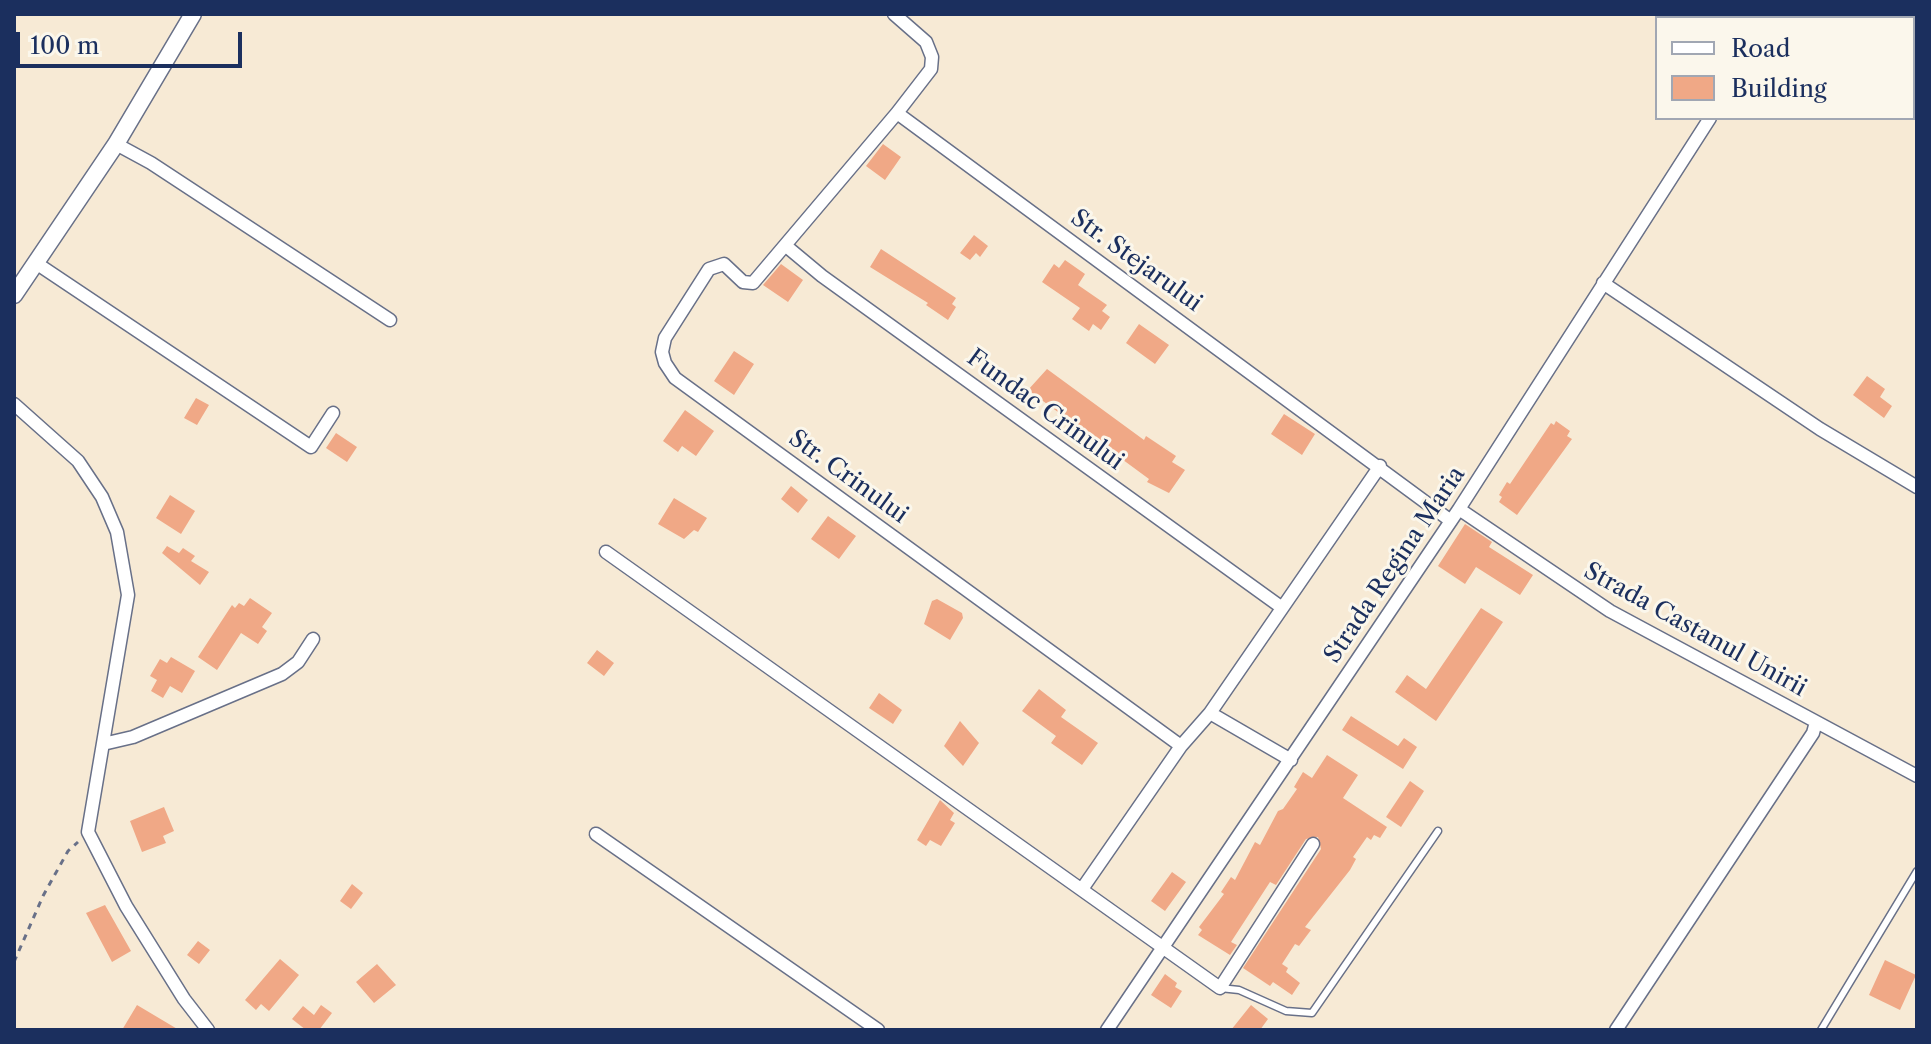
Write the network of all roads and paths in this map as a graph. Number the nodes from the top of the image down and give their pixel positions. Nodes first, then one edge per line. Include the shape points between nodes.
1 (193, 14) edge
2 (894, 14) edge
3 (897, 113) junction
4 (1709, 120) edge
5 (116, 144) junction
6 (786, 246) junction
7 (36, 263) junction
8 (1603, 283) junction
9 (14, 295) edge
10 (390, 320) dead end
11 (14, 404) edge
12 (333, 413) dead end
13 (1380, 466) junction
14 (1917, 487) edge
15 (1459, 509) junction
16 (1451, 521) junction
17 (606, 552) dead end
18 (1281, 607) junction
19 (313, 639) dead end
20 (1210, 713) junction
21 (1816, 722) junction
22 (103, 744) junction
23 (1181, 746) junction
24 (1291, 760) junction
25 (1917, 776) edge
26 (1438, 831) dead end
27 (88, 832) junction
28 (596, 834) dead end
29 (1313, 844) dead end
30 (1917, 871) edge
31 (1082, 889) junction
32 (1163, 948) junction
33 (14, 962) edge
34 (1220, 988) junction
35 (208, 1030) edge
36 (878, 1030) edge
37 (1107, 1030) edge
38 (1616, 1030) edge
39 (1821, 1030) edge

1 - 5 street
2 - 3 street via 926,42 932,57 931,69
3 - 6 street
3 - 13 street, Str. Stejarului
4 - 8 street, Strada Regina Maria
5 - 7 street
5 - 10 street
6 - 18 street, Fundac Crinului
6 - 23 street, Str. Crinului via 753,283 743,282 724,264 709,269 662,345 675,378
7 - 9 street
7 - 12 street via 311,447
8 - 14 street via 1820,429
8 - 15 street, Strada Regina Maria
11 - 22 street via 78,461 117,532 128,595
13 - 16 street, Str. Stejarului
13 - 18 street
15 - 16 street, Strada Regina Maria
15 - 21 street, Strada Castanul Unirii via 1610,611
16 - 24 street, Strada Regina Maria
17 - 31 street
18 - 20 street
19 - 22 street via 298,662 282,674 133,737
20 - 23 street
20 - 24 street
21 - 25 street, Strada Castanul Unirii
21 - 38 street
22 - 27 street
23 - 31 street
24 - 32 street, Strada Regina Maria
26 - 34 lane via 1312,1013 1286,1011 1239,990
27 - 33 path via 68,851
27 - 35 street via 126,906
28 - 36 street
29 - 34 street
30 - 39 lane
31 - 32 street
32 - 34 street
32 - 37 street, Strada Regina Maria

